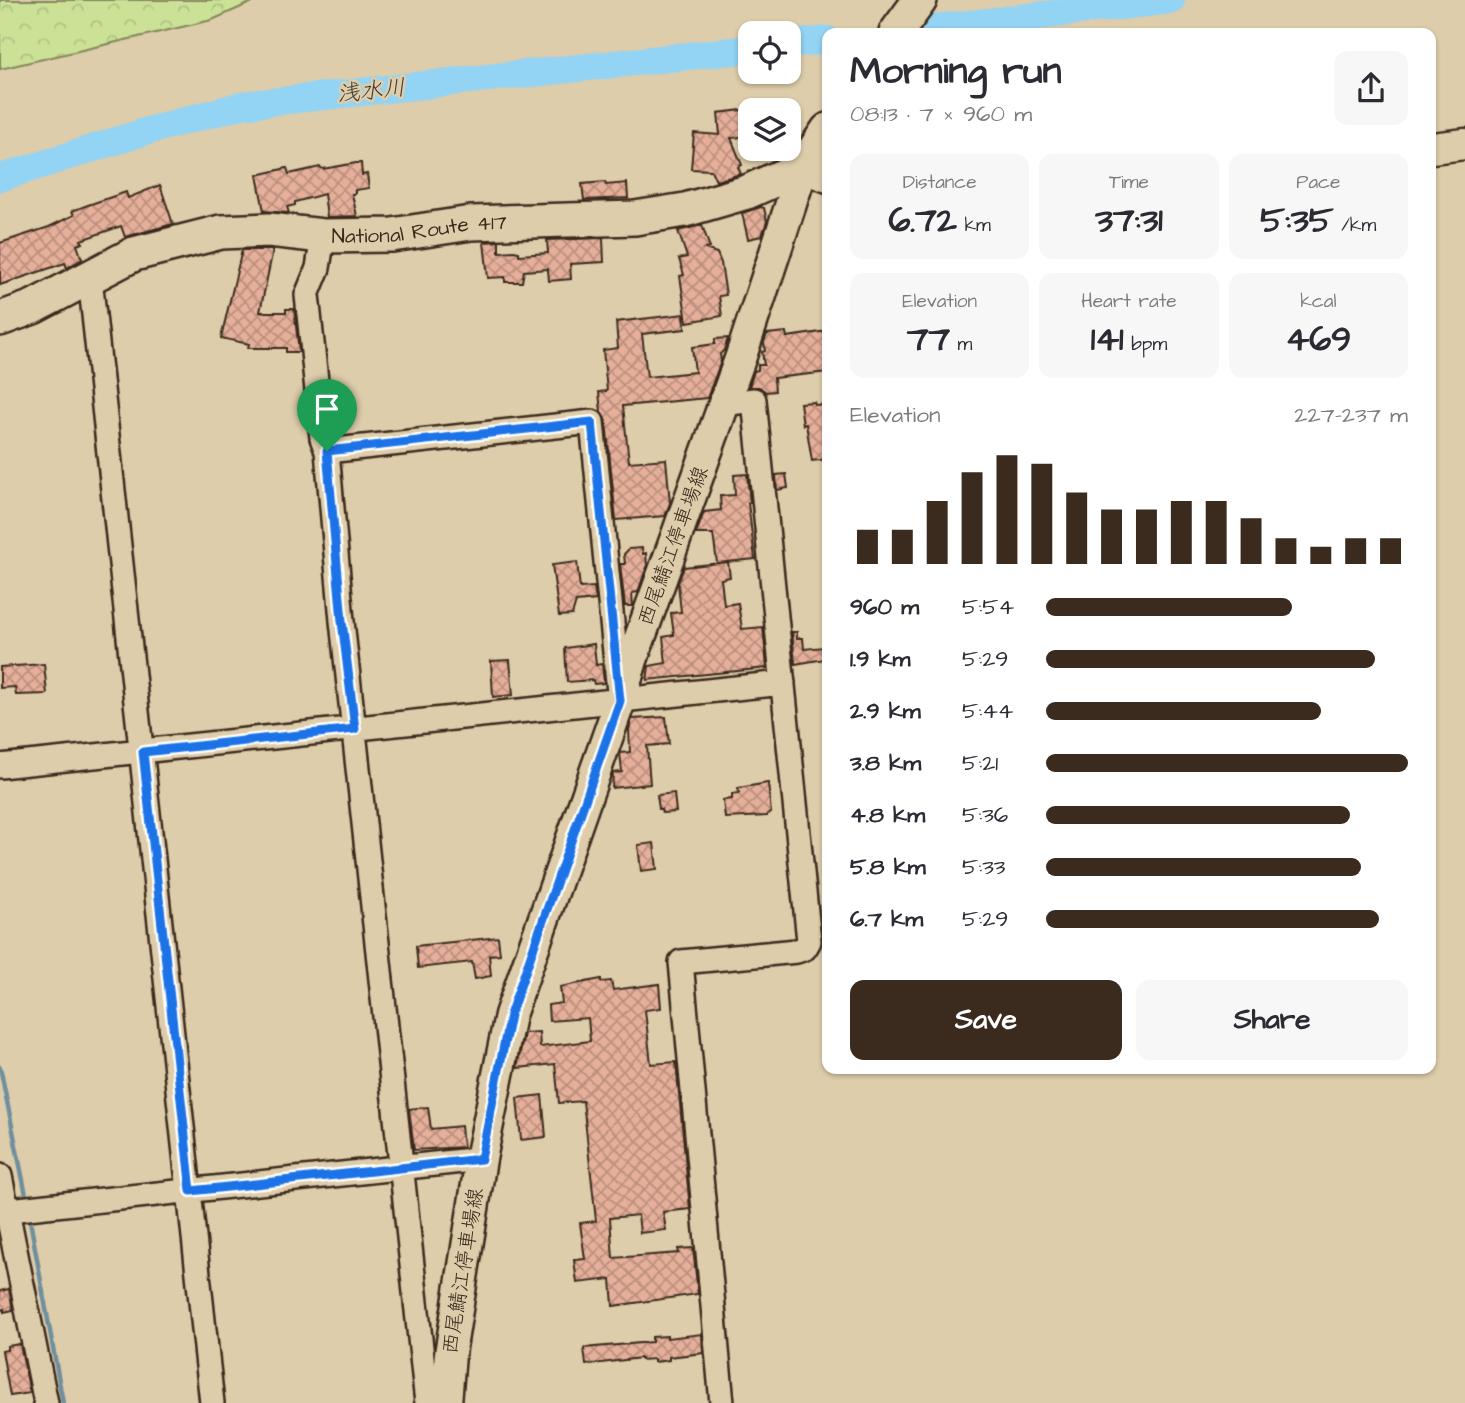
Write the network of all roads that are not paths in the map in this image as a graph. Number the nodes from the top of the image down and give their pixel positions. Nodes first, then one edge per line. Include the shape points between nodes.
1 (920, 0) edge
2 (900, 28) edge
3 (1465, 144) edge
4 (1436, 148) edge
5 (822, 149) edge
6 (815, 172) edge
7 (323, 236) junction
8 (90, 278) junction
9 (0, 319) edge
10 (722, 404) junction
11 (327, 451) junction
12 (783, 683) junction
13 (620, 701) junction
14 (355, 729) junction
15 (143, 752) junction
16 (0, 766) edge
17 (481, 1159) junction
18 (400, 1168) junction
19 (0, 1176) edge
20 (191, 1191) junction
21 (3, 1210) edge
22 (46, 1403) edge
23 (212, 1403) edge
24 (427, 1403) edge
25 (446, 1403) edge
26 (722, 1403) edge

1 - 2 highway
3 - 4 main road
5 - 6 highway
6 - 7 highway, National Route 417 via 685,210 635,218 471,223 392,235
6 - 10 main road, 西尾鯖江停車場線
7 - 8 highway, National Route 417 via 269,230 220,232 134,254
7 - 11 street via 318,268 307,295
8 - 9 highway, National Route 417
8 - 15 street
10 - 12 street via 754,400
10 - 13 main road, 西尾鯖江停車場線
11 - 13 street via 592,422
11 - 14 street
12 - 13 street
12 - 26 street via 809,941 797,951 681,962
13 - 14 street
13 - 17 main road, 西尾鯖江停車場線 via 510,1015
14 - 15 street
14 - 18 street
15 - 16 street
15 - 20 street
17 - 18 street
17 - 25 main road, 西尾鯖江停車場線
18 - 20 street
18 - 24 street
19 - 21 street
20 - 21 street
20 - 23 street
21 - 22 street

